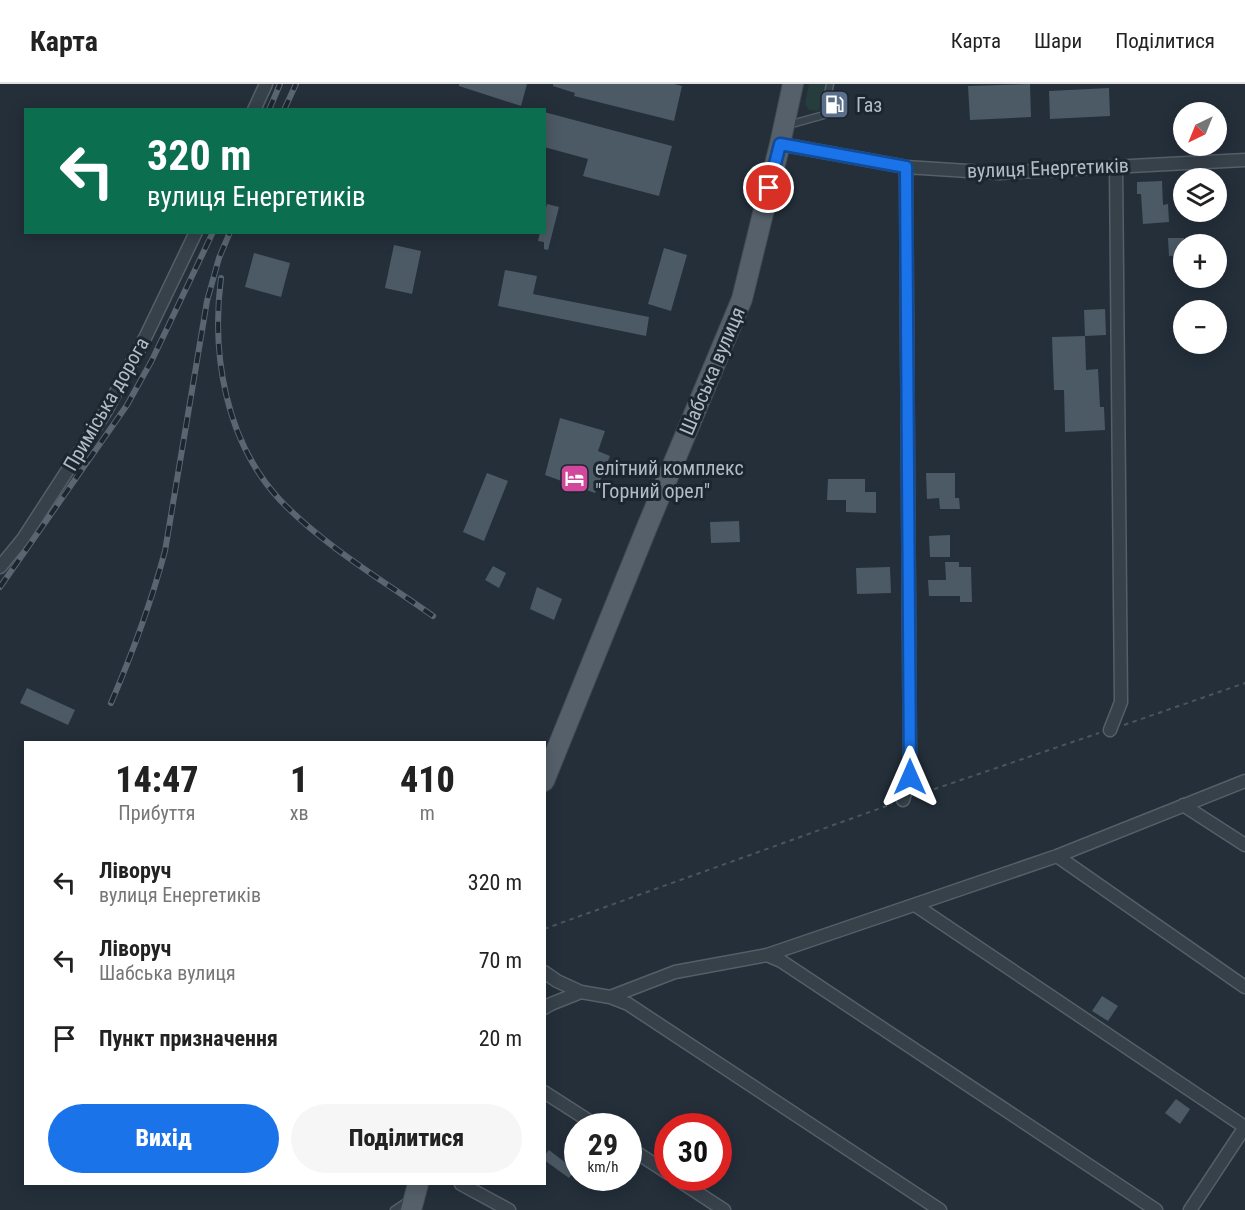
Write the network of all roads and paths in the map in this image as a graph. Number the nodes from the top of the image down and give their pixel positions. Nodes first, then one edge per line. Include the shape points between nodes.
1 (266, 84) edge
2 (793, 84) edge
3 (830, 84) edge
4 (255, 108) edge
5 (782, 135) junction
6 (1245, 160) edge
7 (906, 167) junction
8 (1116, 167) junction
9 (195, 234) edge
10 (0, 567) edge
11 (1110, 730) dead end
12 (546, 776) edge
13 (1245, 781) edge
14 (903, 800) dead end
15 (1183, 805) junction
16 (1245, 845) edge
17 (1057, 856) junction
18 (915, 904) junction
19 (767, 955) junction
20 (546, 973) edge
21 (1245, 987) edge
22 (581, 992) junction
23 (610, 997) junction
24 (546, 1007) edge
25 (546, 1093) edge
26 (577, 1113) edge
27 (1245, 1127) edge
28 (463, 1185) edge
29 (695, 1191) edge
30 (418, 1192) edge
31 (394, 1210) edge
32 (509, 1210) edge
33 (724, 1210) edge
34 (940, 1210) edge
35 (1156, 1210) edge
36 (1190, 1210) edge

1 - 4 street
2 - 5 main road, Шабська вулиця
3 - 5 lane via 824,115
5 - 7 street, вулиця Енергетиків
5 - 12 main road, Шабська вулиця via 742,299
6 - 8 street, вулиця Енергетиків
7 - 8 street, вулиця Енергетиків via 999,173
7 - 14 street via 910,777
8 - 11 street via 1121,702
9 - 10 street, Приміська дорога via 105,411 23,539
13 - 15 street
15 - 16 street
15 - 17 street
17 - 18 street
17 - 21 street
18 - 19 street
18 - 27 street
19 - 23 street via 675,972
19 - 35 street
20 - 22 street
22 - 23 street
22 - 24 street
23 - 34 street via 628,1004
25 - 26 street
27 - 36 street
28 - 32 street
29 - 33 street
30 - 31 lane

